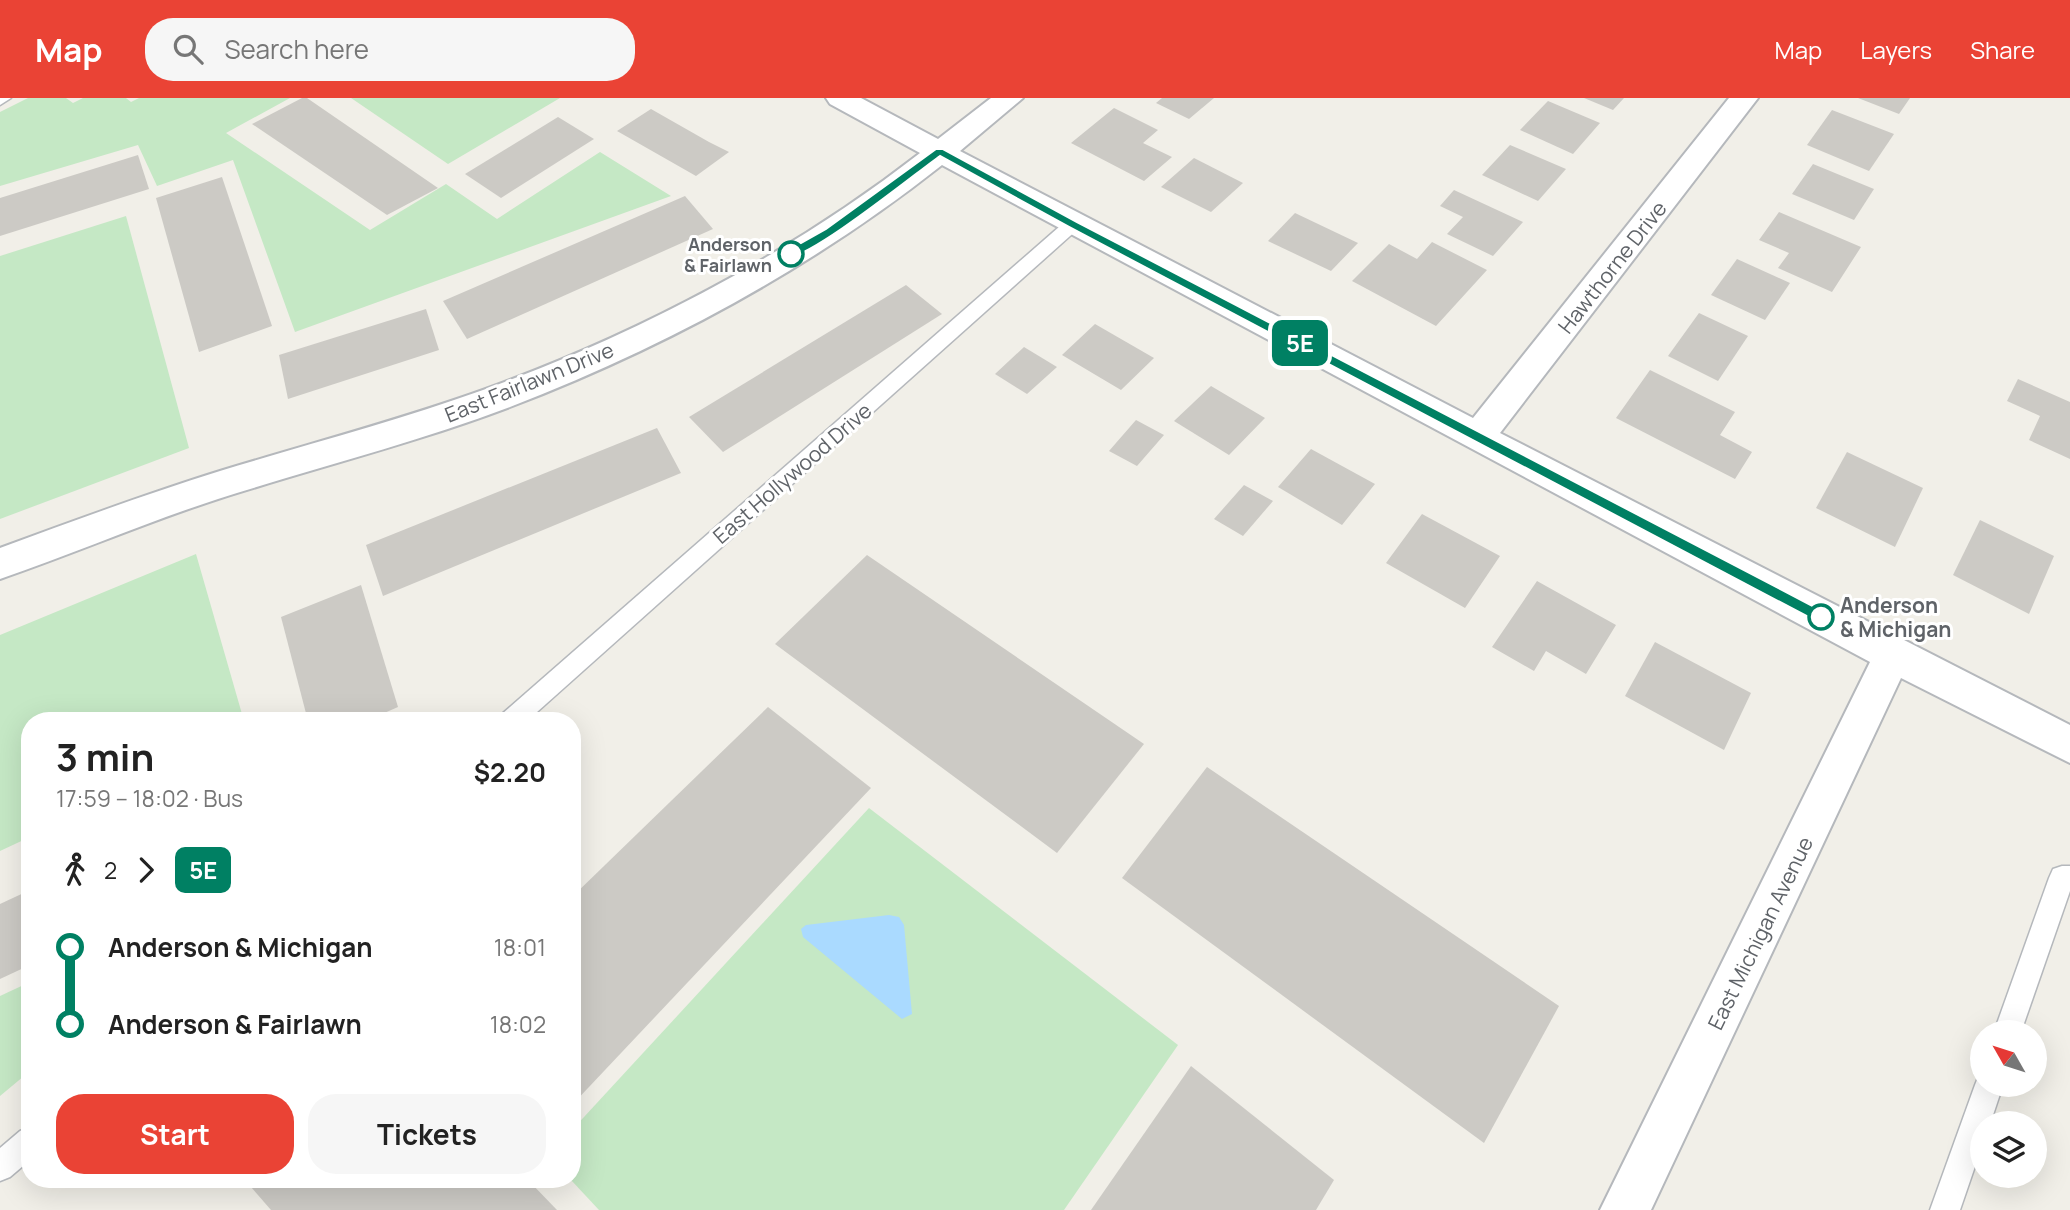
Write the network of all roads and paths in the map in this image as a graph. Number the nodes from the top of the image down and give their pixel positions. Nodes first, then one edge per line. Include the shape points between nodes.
1 (840, 98) edge
2 (1009, 98) edge
3 (1744, 98) edge
4 (939, 151) junction
5 (1073, 224) junction
6 (1479, 435) junction
7 (0, 564) edge
8 (1894, 655) junction
9 (520, 712) edge
10 (2070, 745) edge
11 (2070, 878) edge
12 (2011, 1020) edge
13 (1985, 1097) edge
14 (21, 1149) edge
15 (0, 1167) edge
16 (1625, 1210) edge
17 (1945, 1210) edge

1 - 4 street
2 - 4 street, East Fairlawn Drive
3 - 6 street, Hawthorne Drive
4 - 5 street
4 - 7 street, East Fairlawn Drive via 830,232 612,350 403,431 86,530
5 - 6 street
5 - 9 lane, East Hollywood Drive
6 - 8 street
8 - 10 street
8 - 16 street, East Michigan Avenue
11 - 12 lane via 2062,878
13 - 17 lane
14 - 15 lane

